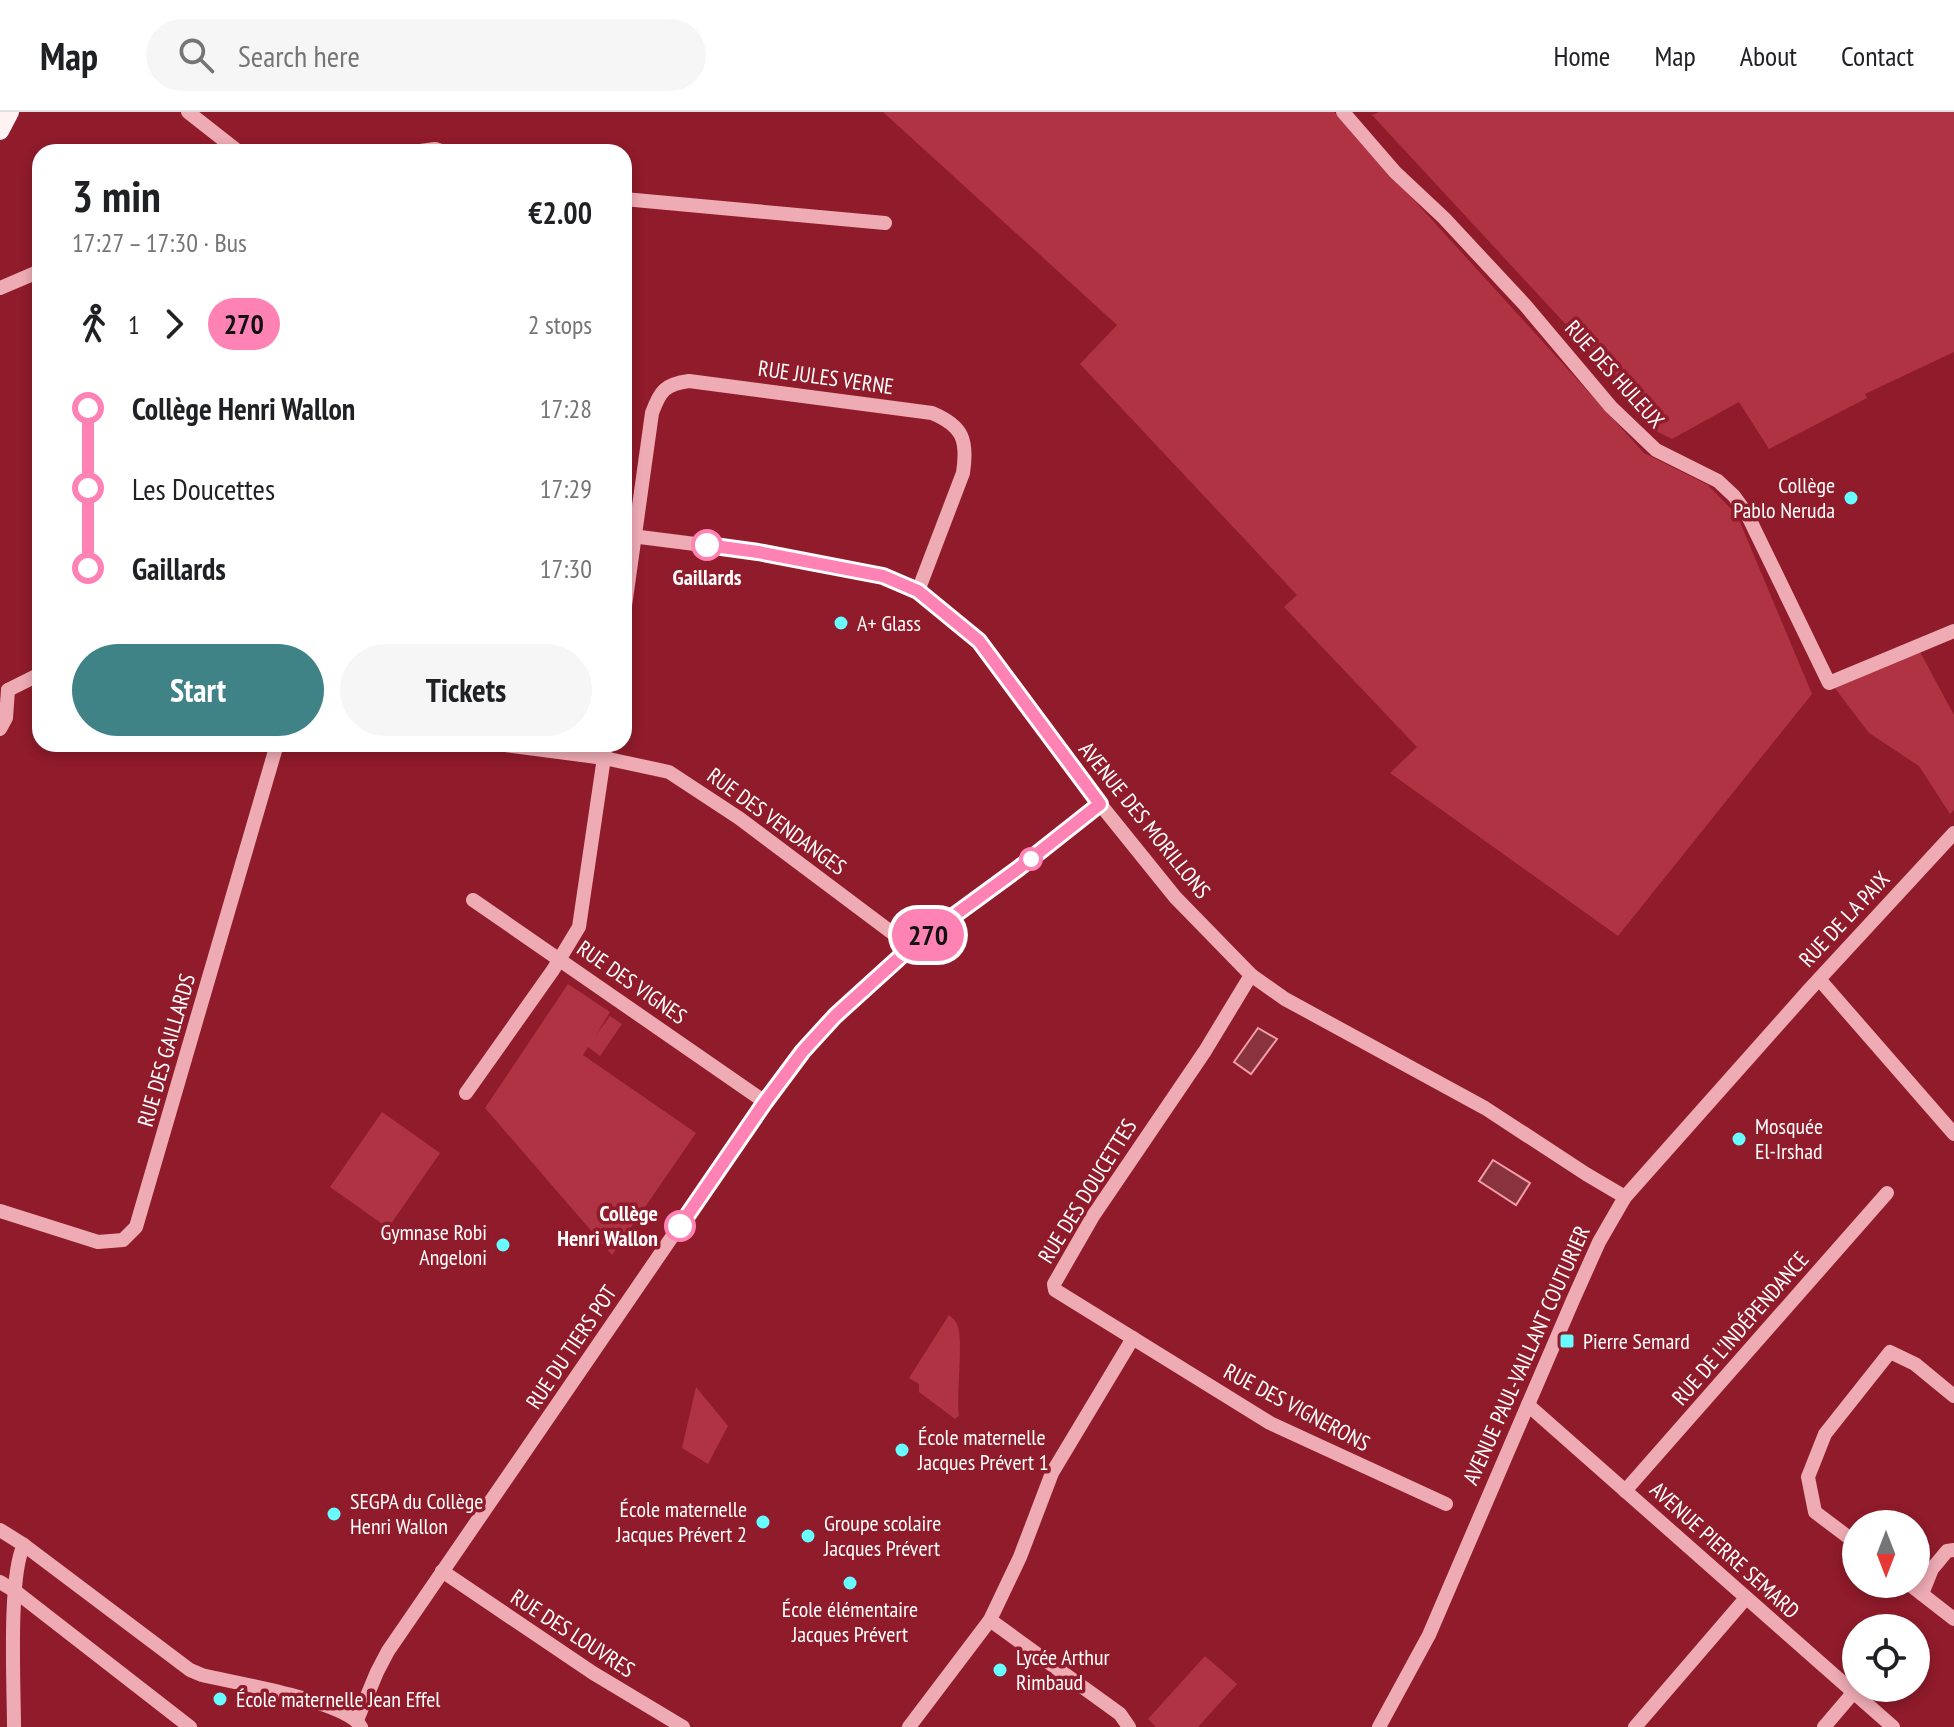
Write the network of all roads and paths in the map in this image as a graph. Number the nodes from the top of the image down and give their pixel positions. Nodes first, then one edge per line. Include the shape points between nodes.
1 (10, 112) edge
2 (188, 112) edge
3 (1343, 112) edge
4 (0, 131) edge
5 (229, 144) edge
6 (632, 200) edge
7 (885, 223) dead end
8 (32, 274) edge
9 (0, 288) edge
10 (632, 520) edge
11 (632, 536) edge
12 (918, 591) junction
13 (1954, 631) edge
14 (32, 677) edge
15 (4, 687) edge
16 (0, 729) edge
17 (275, 752) edge
18 (605, 752) edge
19 (608, 752) edge
20 (1100, 804) junction
21 (1954, 833) edge
22 (473, 900) dead end
23 (911, 947) junction
24 (560, 959) junction
25 (1251, 975) junction
26 (1819, 979) junction
27 (1767, 1036) joint
28 (466, 1093) dead end
29 (765, 1102) junction
30 (1954, 1134) edge
31 (1887, 1193) dead end
32 (1625, 1197) junction
33 (0, 1211) edge
34 (1133, 1338) junction
35 (1954, 1396) edge
36 (1528, 1405) junction
37 (1625, 1491) junction
38 (1446, 1504) dead end
39 (0, 1530) edge
40 (1842, 1532) edge
41 (24, 1545) junction
42 (1954, 1550) edge
43 (442, 1571) junction
44 (1930, 1574) edge
45 (0, 1582) edge
46 (15, 1591) junction
47 (1746, 1598) junction
48 (1927, 1598) edge
49 (1954, 1619) edge
50 (990, 1620) junction
51 (1842, 1683) edge
52 (1845, 1702) edge
53 (1864, 1702) edge
54 (359, 1723) edge
55 (14, 1727) edge
56 (190, 1727) edge
57 (683, 1727) edge
58 (909, 1727) edge
59 (1129, 1727) edge
60 (1379, 1727) edge
61 (1635, 1727) edge
62 (1824, 1727) edge
63 (1893, 1727) edge

1 - 4 main road
2 - 5 street
3 - 13 street, RUE DES HULEUX via 1648,444 1718,481 1734,496 1829,683
6 - 7 street
8 - 9 street
10 - 12 street, RUE JULES VERNE via 652,413 659,394 675,383 932,413 951,421 966,453
11 - 12 street, AVENUE DES MORILLONS via 758,552 883,576
12 - 20 street, AVENUE DES MORILLONS via 979,641
14 - 15 street
15 - 16 street via 6,718
17 - 33 street, RUE DES GAILLARDS via 136,1227 123,1240 98,1242
18 - 24 street via 579,927
19 - 23 street, RUE DES VENDANGES via 669,772
20 - 23 street, RUE DU TIERS POT
20 - 25 street, AVENUE DES MORILLONS via 1175,897
21 - 26 street, RUE DE LA PAIX
22 - 24 street, RUE DES VIGNES
23 - 29 street, RUE DU TIERS POT via 827,1024
24 - 28 street
24 - 29 street, RUE DES VIGNES
25 - 32 street, AVENUE DES MORILLONS via 1285,999 1485,1108
25 - 34 street, RUE DES DOUCETTES via 1054,1284 1055,1290
26 - 27 street, RUE DE LA PAIX
26 - 30 street
27 - 32 street, AVENUE PAUL-VAILLANT COUTURIER
29 - 43 street, RUE DU TIERS POT
31 - 37 street, RUE DE L'INDÉPENDANCE
32 - 36 street, AVENUE PAUL-VAILLANT COUTURIER via 1599,1242
34 - 38 street, RUE DES VIGNERONS via 1270,1423
34 - 50 street via 1052,1473
35 - 40 street via 1915,1364 1890,1352 1825,1434 1808,1477 1815,1512
36 - 37 street, AVENUE PIERRE SEMARD
36 - 60 street, AVENUE PAUL-VAILLANT COUTURIER via 1429,1635
37 - 47 street, AVENUE PIERRE SEMARD
39 - 41 street
41 - 46 street
41 - 54 street via 190,1670 319,1702
42 - 44 street via 1947,1551
43 - 54 street, RUE DU TIERS POT via 388,1651
43 - 57 street, RUE DES LOUVRES
45 - 46 street
46 - 55 street
46 - 56 street
47 - 51 street, AVENUE PIERRE SEMARD
47 - 61 street
48 - 49 street
50 - 58 street
50 - 59 street via 1120,1714
52 - 62 street
53 - 63 street, AVENUE PIERRE SEMARD

